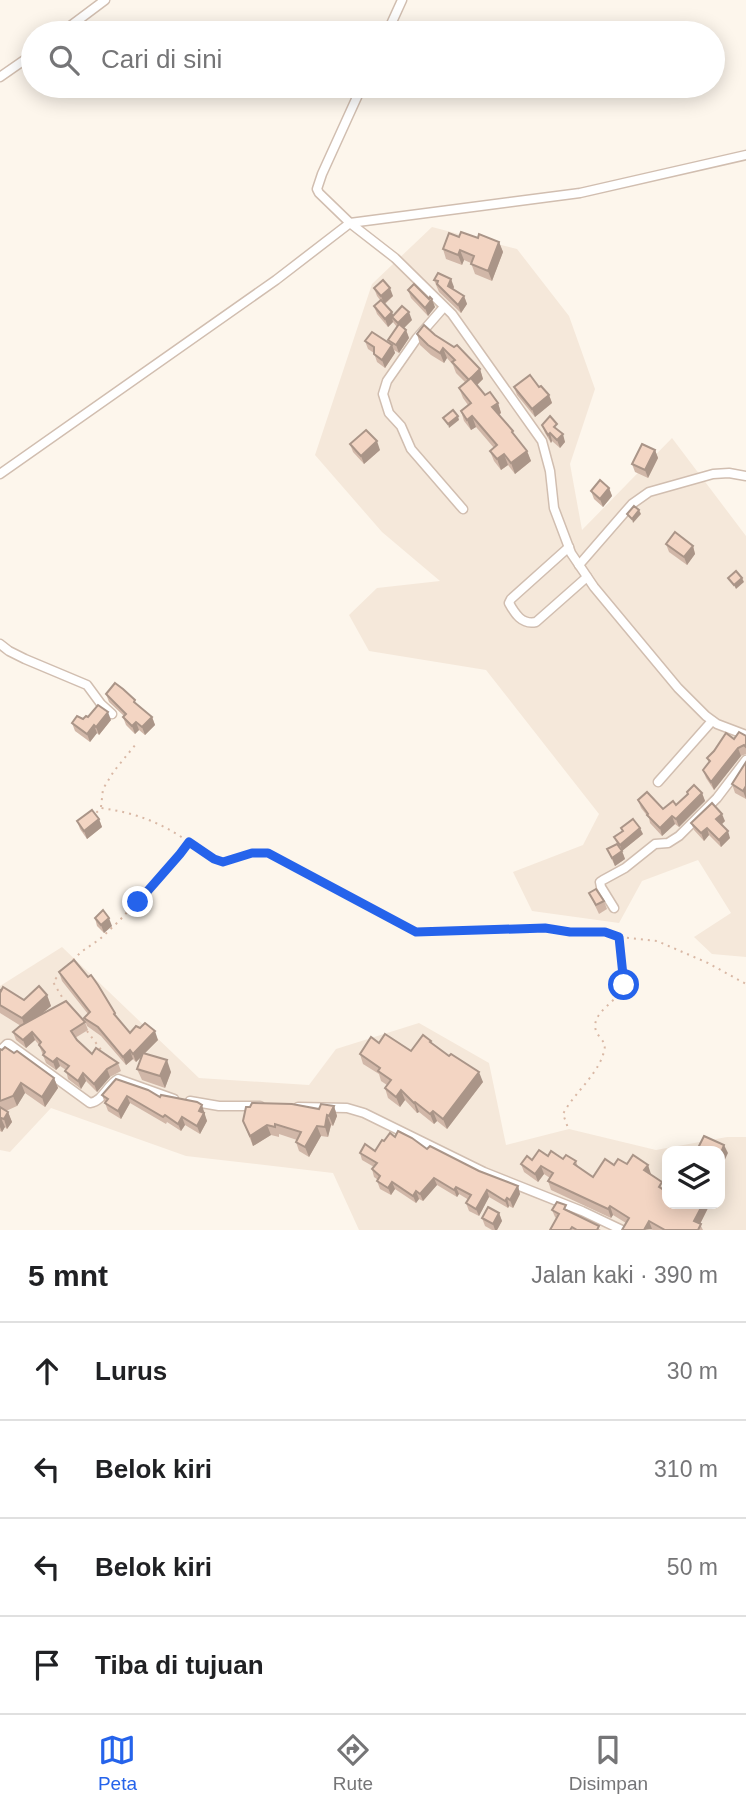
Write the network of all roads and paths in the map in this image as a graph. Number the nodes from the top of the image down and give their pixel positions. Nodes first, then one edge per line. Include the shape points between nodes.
1 (104, 0) edge
2 (402, 0) edge
3 (77, 21) edge
4 (392, 21) edge
5 (21, 63) edge
6 (0, 78) edge
7 (357, 98) edge
8 (746, 155) edge
9 (350, 223) junction
10 (444, 307) junction
11 (0, 474) edge
12 (746, 476) edge
13 (463, 509) dead end
14 (569, 547) junction
15 (579, 565) junction
16 (587, 577) junction
17 (0, 644) edge
18 (112, 714) dead end
19 (712, 721) junction
20 (746, 735) edge
21 (136, 744) dead end
22 (746, 760) edge
23 (658, 782) dead end
24 (101, 808) junction
25 (92, 816) edge
26 (189, 842) junction
27 (614, 908) dead end
28 (619, 937) junction
29 (746, 984) edge
30 (65, 1003) edge
31 (88, 1032) dead end
32 (0, 1051) edge
33 (111, 1062) edge
34 (267, 1106) edge
35 (290, 1107) edge
36 (568, 1128) dead end
37 (622, 1230) edge

1 - 3 street
2 - 4 street
5 - 6 street
7 - 9 street via 317,189
8 - 9 street via 580,192
9 - 10 street via 395,258
9 - 11 street
10 - 13 street via 417,338 383,394 411,449
10 - 14 street via 542,441 554,508
12 - 15 street via 713,474 649,492 632,504
14 - 15 street
14 - 16 street via 511,598 514,612 525,621 536,622
15 - 16 street
16 - 19 street via 678,688
17 - 18 street via 87,685
19 - 20 street
19 - 23 street
21 - 24 path via 103,789
22 - 27 street via 679,836 655,844 600,882
24 - 25 path
24 - 26 path via 142,816
26 - 28 path via 223,862 268,853 416,932 545,928
26 - 30 path via 120,921 54,980
28 - 29 path via 657,941
28 - 36 path via 624,985 595,1024 605,1051 563,1114
31 - 33 path
32 - 34 street via 9,1044 90,1102 118,1079 174,1099 219,1106
35 - 37 street via 347,1108 364,1113 484,1172

